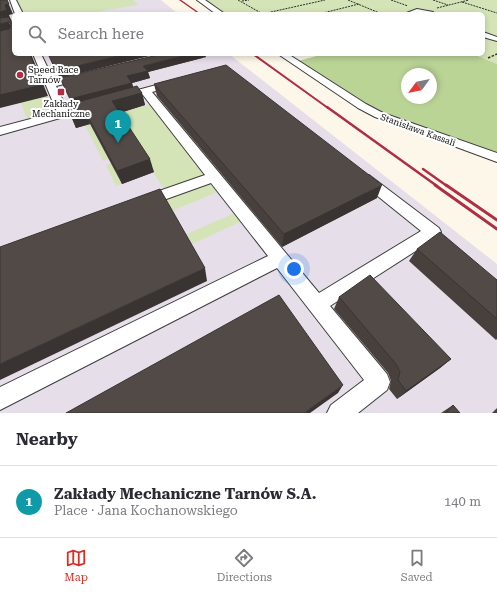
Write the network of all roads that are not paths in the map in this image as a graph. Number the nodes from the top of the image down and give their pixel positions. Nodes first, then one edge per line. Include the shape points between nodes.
1 (13, 0) edge
2 (200, 0) edge
3 (18, 12) edge
4 (218, 12) edge
5 (414, 12) edge
6 (432, 12) edge
7 (12, 24) edge
8 (0, 26) edge
9 (485, 35) edge
10 (496, 39) edge
11 (285, 56) edge
12 (38, 57) edge
13 (52, 58) edge
14 (94, 74) edge
15 (182, 82) edge
16 (50, 85) junction
17 (145, 91) junction
18 (115, 99) edge
19 (100, 104) edge
20 (63, 114) junction
21 (0, 131) edge
22 (497, 158) edge
23 (351, 168) edge
24 (213, 177) junction
25 (132, 207) edge
26 (278, 259) junction
27 (316, 305) junction
28 (0, 399) edge
29 (339, 413) edge

1 - 3 street
2 - 4 street
5 - 6 street
7 - 8 street
9 - 10 street
11 - 22 street, Stanisława Kassali via 379,116
12 - 13 street
12 - 16 street
14 - 16 street
15 - 17 street
16 - 20 street
17 - 18 street
17 - 24 street
19 - 20 street
20 - 21 street
23 - 27 street via 433,232
24 - 25 street
24 - 26 street
26 - 27 street
26 - 28 street
27 - 29 street via 379,382

